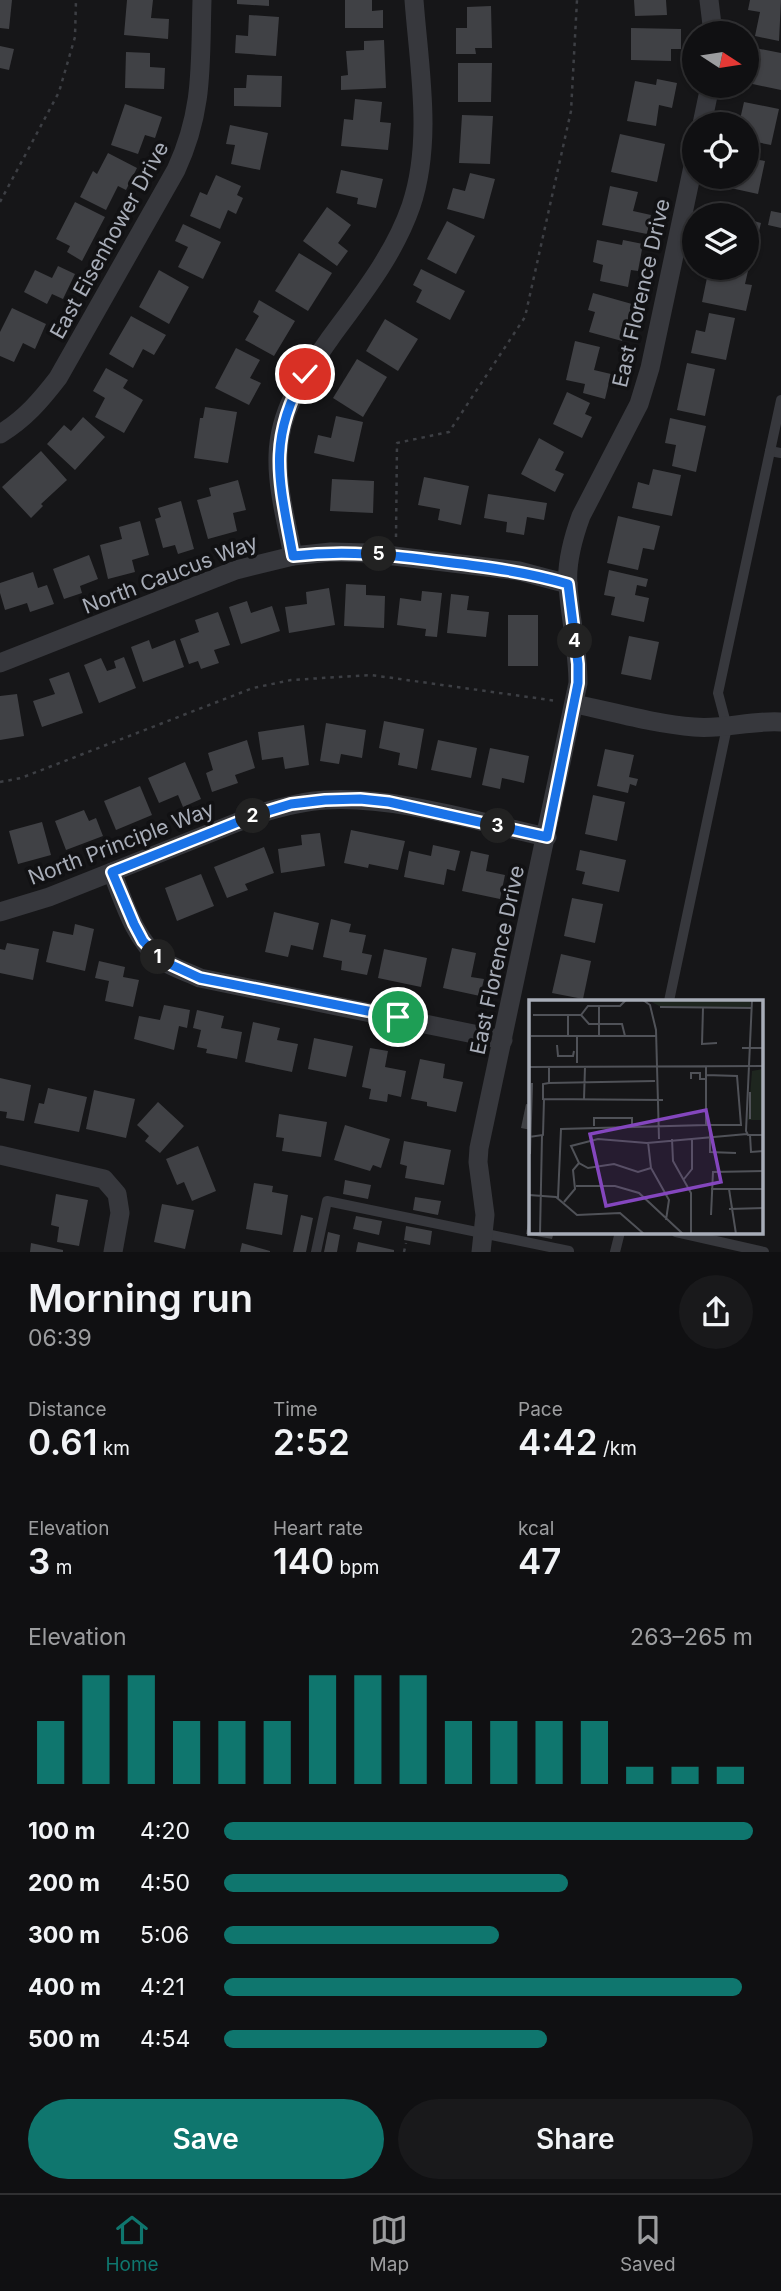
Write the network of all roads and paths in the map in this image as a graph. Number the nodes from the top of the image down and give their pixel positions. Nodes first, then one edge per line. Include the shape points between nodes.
1 (76, 0) edge
2 (202, 0) edge
3 (414, 0) edge
4 (577, 0) edge
5 (709, 0) edge
6 (712, 21) edge
7 (688, 189) edge
8 (0, 202) edge
9 (781, 400) edge
10 (0, 434) edge
11 (770, 451) junction
12 (781, 453) edge
13 (396, 537) dead end
14 (293, 556) junction
15 (568, 584) junction
16 (0, 663) edge
17 (568, 703) junction
18 (781, 722) edge
19 (727, 727) junction
20 (0, 782) edge
21 (547, 837) junction
22 (112, 872) junction
23 (0, 912) edge
24 (668, 1000) edge
25 (503, 1040) junction
26 (0, 1155) edge
27 (619, 1234) edge
28 (685, 1234) edge
29 (483, 1242) edge
30 (406, 1243) dead end
31 (113, 1251) edge
32 (316, 1251) edge
33 (404, 1251) edge
34 (569, 1251) edge
35 (615, 1251) edge
36 (764, 1251) edge

1 - 8 path via 75,37 59,92
2 - 10 street, East Eisenhower Drive via 199,95 188,144 176,170 58,378 35,407
3 - 14 street via 422,114 418,175 400,233 381,268 305,374 285,415 279,476
4 - 13 path via 571,111 525,317 449,432 397,443
5 - 6 street
7 - 15 street, East Florence Drive via 650,368 639,404 574,534
9 - 11 lane
11 - 12 lane
11 - 19 lane via 718,692
14 - 15 street, North Caucus Way via 369,553 519,571
14 - 16 street, North Caucus Way via 236,570
15 - 17 street, East Florence Drive via 578,664
17 - 19 street via 695,728
17 - 20 path via 371,675 292,680 253,688
17 - 21 street, East Florence Drive
18 - 19 street via 758,720
19 - 24 lane
21 - 22 street, North Principle Way via 389,802 325,800 258,814
21 - 25 street, East Florence Drive
22 - 23 street, North Principle Way
22 - 25 street via 143,941 161,960 200,978
25 - 29 street, East Florence Drive via 479,1148
26 - 31 street via 104,1179 117,1194 120,1213
27 - 35 lane
28 - 36 lane
29 - 32 lane via 327,1201
29 - 34 lane
30 - 33 path

